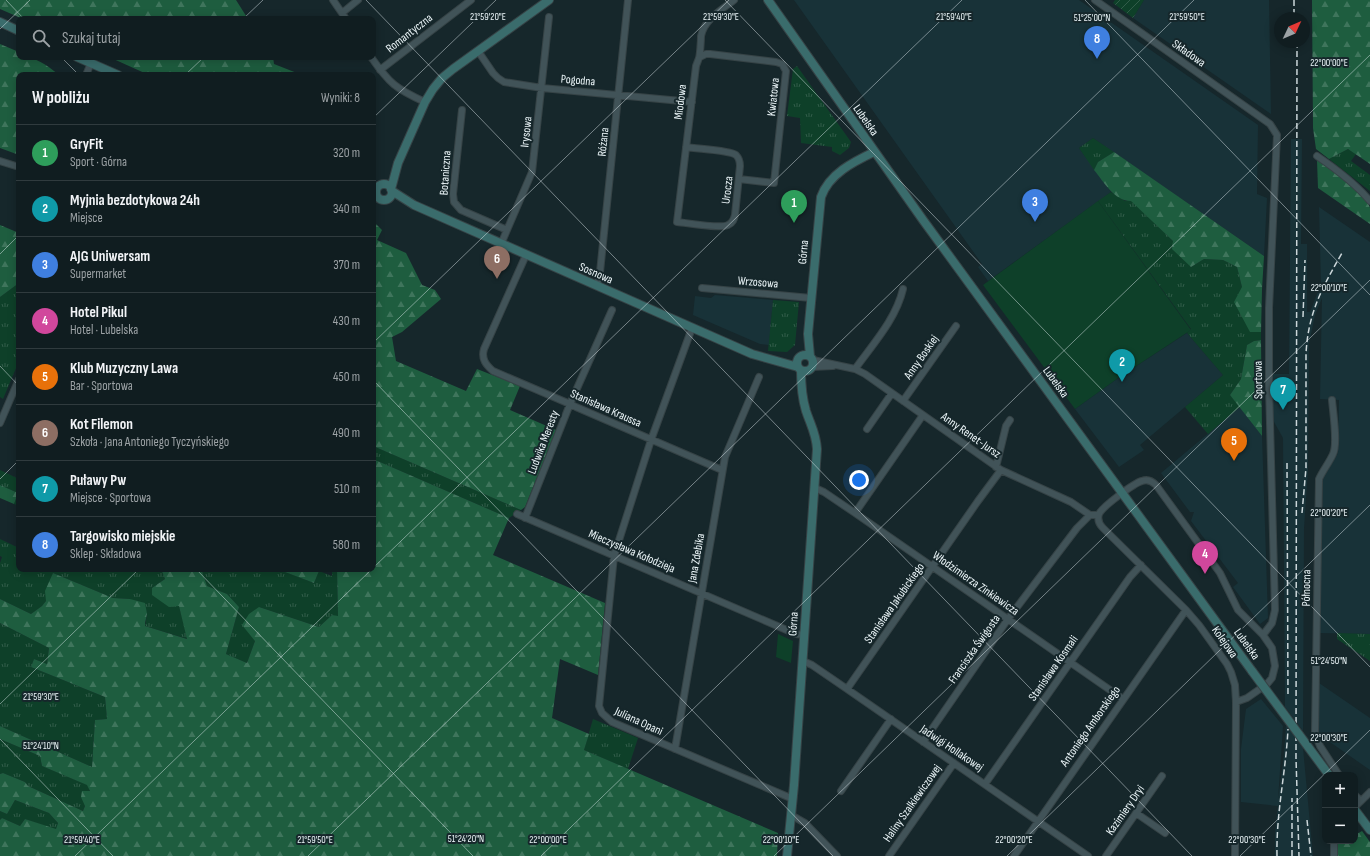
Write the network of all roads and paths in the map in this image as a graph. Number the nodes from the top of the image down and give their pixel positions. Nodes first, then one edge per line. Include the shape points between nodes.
1 (333, 0) edge
2 (358, 0) edge
3 (470, 0) edge
4 (550, 0) edge
5 (628, 0) edge
6 (734, 0) edge
7 (768, 0) edge
8 (1095, 0) edge
9 (342, 13) junction
10 (344, 16) edge
11 (549, 16) dead end
12 (0, 22) edge
13 (16, 30) edge
14 (478, 51) junction
15 (700, 57) junction
16 (84, 60) edge
17 (373, 60) edge
18 (91, 63) junction
19 (380, 70) junction
20 (87, 72) edge
21 (111, 72) edge
22 (542, 88) junction
23 (619, 94) junction
24 (425, 102) junction
25 (692, 102) junction
26 (462, 110) dead end
27 (1270, 124) joint
28 (686, 147) junction
29 (874, 152) junction
30 (1317, 156) dead end
31 (0, 161) edge
32 (398, 163) junction
33 (16, 165) edge
34 (739, 179) junction
35 (377, 188) edge
36 (391, 190) junction
37 (388, 199) junction
38 (1370, 201) edge
39 (414, 205) junction
40 (677, 222) joint
41 (507, 230) junction
42 (501, 244) junction
43 (526, 255) junction
44 (597, 286) junction
45 (702, 288) dead end
46 (903, 289) dead end
47 (811, 298) junction
48 (612, 310) dead end
49 (956, 326) dead end
50 (692, 328) junction
51 (805, 363) junction
52 (855, 369) junction
53 (759, 377) dead end
54 (16, 386) edge
55 (892, 393) junction
56 (1332, 400) dead end
57 (903, 401) junction
58 (570, 404) junction
59 (923, 415) junction
60 (1010, 420) dead end
61 (0, 423) edge
62 (867, 429) dead end
63 (651, 440) junction
64 (999, 468) junction
65 (722, 470) junction
66 (815, 488) junction
67 (1122, 493) junction
68 (855, 513) junction
69 (517, 514) dead end
70 (1090, 515) junction
71 (1098, 516) junction
72 (526, 518) junction
73 (614, 556) junction
74 (1141, 565) junction
75 (933, 567) junction
76 (701, 593) junction
77 (1186, 610) junction
78 (1008, 619) junction
79 (804, 635) junction
80 (1263, 635) junction
81 (803, 661) junction
82 (1070, 662) junction
83 (848, 689) junction
84 (1123, 699) junction
85 (1236, 702) junction
86 (891, 720) junction
87 (923, 742) junction
88 (675, 750) junction
89 (954, 763) junction
90 (1327, 772) edge
91 (1337, 772) edge
92 (1162, 776) dead end
93 (985, 784) junction
94 (842, 791) dead end
95 (1370, 792) edge
96 (1358, 798) edge
97 (792, 799) junction
98 (1361, 801) junction
99 (1358, 804) edge
100 (1136, 813) junction
101 (1358, 814) edge
102 (791, 815) junction
103 (1038, 821) junction
104 (1370, 830) edge
105 (1165, 834) dead end
106 (1334, 844) edge
107 (787, 856) edge
108 (836, 856) edge
109 (889, 856) edge
110 (1014, 856) edge
111 (1088, 856) edge
112 (1106, 856) edge
113 (1235, 856) edge
114 (1334, 856) edge

1 - 9 street
2 - 9 street
3 - 19 street, Romantyczna
4 - 14 street
5 - 23 street, Różana
6 - 15 street, Miodowa via 705,26 701,38
7 - 29 street, Lubelska
8 - 27 street, Składowa
9 - 10 street
11 - 22 street, Irysowa
12 - 13 street
14 - 22 street, Pogodna via 493,73 504,82
14 - 24 street via 442,78
15 - 25 street, Miodowa via 696,66
15 - 34 street, Kwiatowa via 710,54 776,62 782,64 786,70 774,183
16 - 18 street
17 - 19 street
18 - 20 street
18 - 21 street
19 - 24 street via 396,88
22 - 23 street, Pogodna
22 - 41 street, Irysowa via 532,172
23 - 25 street, Pogodna
23 - 44 street, Różana
24 - 32 street
25 - 28 street, Miodowa
26 - 41 street, Botaniczna via 454,202 461,210
27 - 80 street, Sportowa via 1276,131 1278,140 1269,308 1268,386 1275,610 1272,623
28 - 34 street, Urocza via 737,156 740,162
28 - 40 street, Miodowa
29 - 47 street, Górna via 835,175 822,192
29 - 67 street, Lubelska
30 - 38 street via 1363,192
31 - 33 street
32 - 35 street
32 - 36 street
34 - 40 street, Urocza via 735,215 730,224 721,226
35 - 36 street via 388,186
35 - 37 street via 379,199
36 - 37 street
36 - 39 street, Sosnowa
37 - 39 street, Sosnowa
39 - 42 street, Sosnowa
41 - 42 street, Irysowa
42 - 43 street, Sosnowa
43 - 44 street, Sosnowa
43 - 58 street, Stanisława Kraussa via 484,349 484,361 493,371
44 - 50 street, Sosnowa
45 - 47 street, Wrzosowa
46 - 52 street via 890,320
47 - 51 street, Górna
48 - 58 street, Ludwika Meresty
49 - 57 street, Anny Boskiej
50 - 51 street, Sosnowa via 771,360
50 - 63 street, Juliana Opani
51 - 52 street, Anny Renet-Jursz
51 - 66 street, Górna via 803,395 817,450
52 - 55 street, Anny Renet-Jursz
53 - 65 street, Jana Zdebika via 724,457
54 - 61 street
55 - 57 street, Anny Renet-Jursz
55 - 62 street
56 - 91 street, Północna via 1334,453 1319,479 1315,733 1320,746
57 - 59 street, Anny Renet-Jursz
58 - 63 street, Stanisława Kraussa
58 - 72 street, Ludwika Meresty
59 - 64 street, Anny Renet-Jursz
59 - 68 street
60 - 64 street, Stanisława Jakubickiego via 1006,426
63 - 65 street, Stanisława Kraussa
63 - 73 street, Juliana Opani
64 - 70 street, Anny Renet-Jursz via 1071,502
64 - 75 street, Stanisława Jakubickiego
65 - 76 street, Jana Zdebika
66 - 68 street, Włodzimierza Zinkiewicza
66 - 79 street, Górna
67 - 71 street via 1103,508
67 - 80 street via 1142,480 1154,483 1220,573 1238,610
67 - 90 street, Lubelska, bridge
68 - 75 street, Włodzimierza Zinkiewicza
69 - 72 street, Mieczysława Kołodzieja
70 - 71 street, Anny Renet-Jursz
70 - 78 street, Franciszka Świgosta via 1077,528
71 - 74 street, Kolejowa via 1100,525
72 - 73 street, Mieczysława Kołodzieja
73 - 76 street, Mieczysława Kołodzieja
73 - 88 street, Juliana Opani via 599,706 602,713 612,722
74 - 77 street, Kolejowa
74 - 82 street, Stanisława Kosmali
75 - 78 street, Włodzimierza Zinkiewicza
75 - 83 street, Stanisława Jakubickiego
76 - 79 street, Mieczysława Kołodzieja via 796,634
76 - 88 street, Jana Zdebika
77 - 84 street, Antoniego Amborskiego
77 - 85 street, Kolejowa via 1227,664 1234,678
78 - 82 street, Włodzimierza Zinkiewicza
78 - 87 street, Franciszka Świgosta
79 - 81 street, Górna
80 - 85 street via 1274,654 1272,678 1252,696
81 - 83 street, Jadwigi Hollakowej
81 - 97 street, Górna
82 - 84 street, Włodzimierza Zinkiewicza
82 - 93 street, Stanisława Kosmali
83 - 86 street, Jadwigi Hollakowej
84 - 103 street, Antoniego Amborskiego
85 - 113 street, Kolejowa
86 - 87 street, Jadwigi Hollakowej
86 - 94 street
87 - 89 street, Jadwigi Hollakowej
88 - 97 street, Juliana Opani
89 - 93 street, Jadwigi Hollakowej
89 - 109 street, Haliny Szalkiewiczowej
92 - 100 street, Kazimiery Dryi
93 - 103 street, Jadwigi Hollakowej
95 - 98 street
96 - 98 street
97 - 102 street, Górna
98 - 99 street
100 - 105 street
100 - 112 street, Kazimiery Dryi
101 - 104 street
102 - 107 street, Górna
102 - 108 street via 805,823
103 - 110 street, Antoniego Amborskiego
103 - 111 street, Jadwigi Hollakowej
106 - 114 street

